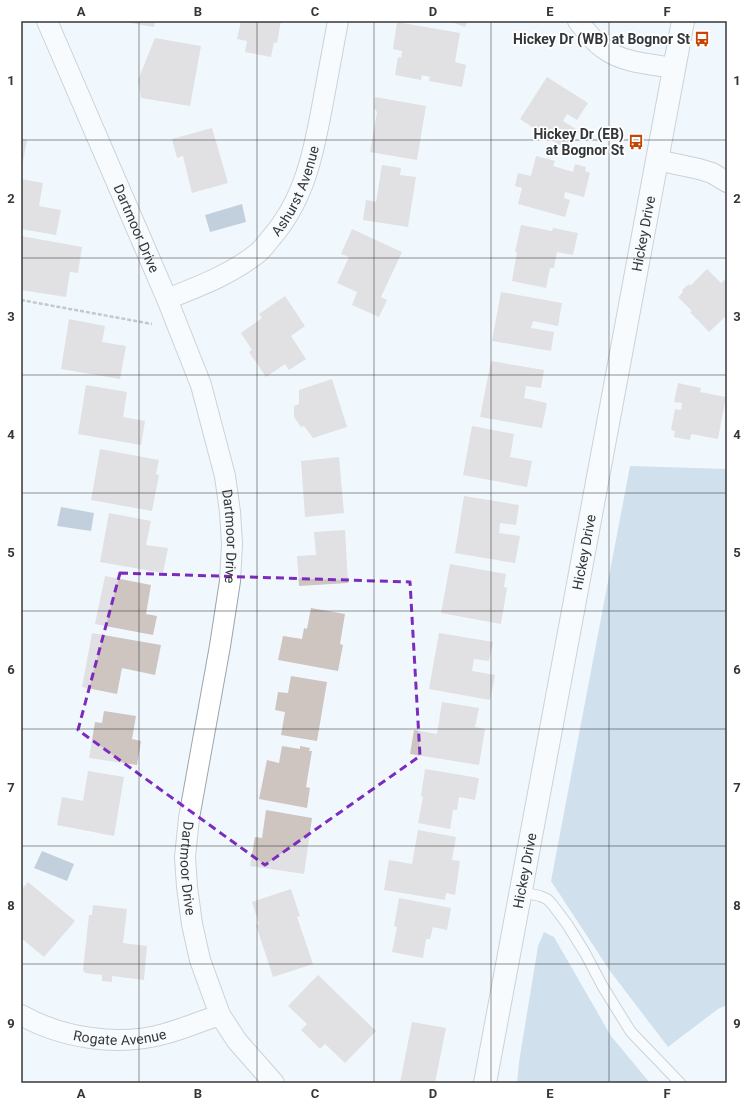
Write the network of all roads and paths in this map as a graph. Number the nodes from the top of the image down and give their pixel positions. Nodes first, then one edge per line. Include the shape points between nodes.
1 (47, 21) edge
2 (338, 21) edge
3 (578, 21) edge
4 (683, 21) edge
5 (674, 68) junction
6 (656, 160) junction
7 (727, 182) edge
8 (167, 299) junction
9 (21, 300) edge
10 (153, 324) dead end
11 (521, 892) junction
12 (21, 1015) edge
13 (220, 1015) junction
14 (274, 1083) edge
15 (485, 1083) edge
16 (680, 1083) edge

1 - 8 street, Dartmoor Drive
2 - 8 street, Ashurst Avenue via 315,147 298,197 282,225 259,251 232,271 205,285
3 - 5 street via 604,49 617,56
4 - 5 street, Hickey Drive
5 - 6 street, Hickey Drive
6 - 7 street via 706,171
6 - 11 street, Hickey Drive
8 - 13 street, Dartmoor Drive via 201,385 225,476 230,512 230,581 189,818 185,857 192,924 200,960
9 - 10 path
11 - 15 street, Hickey Drive
11 - 16 lane via 540,896 552,904 585,953 631,1032
12 - 13 street, Rogate Avenue via 47,1027 78,1035 121,1040 164,1034
13 - 14 street, Dartmoor Drive via 237,1041

